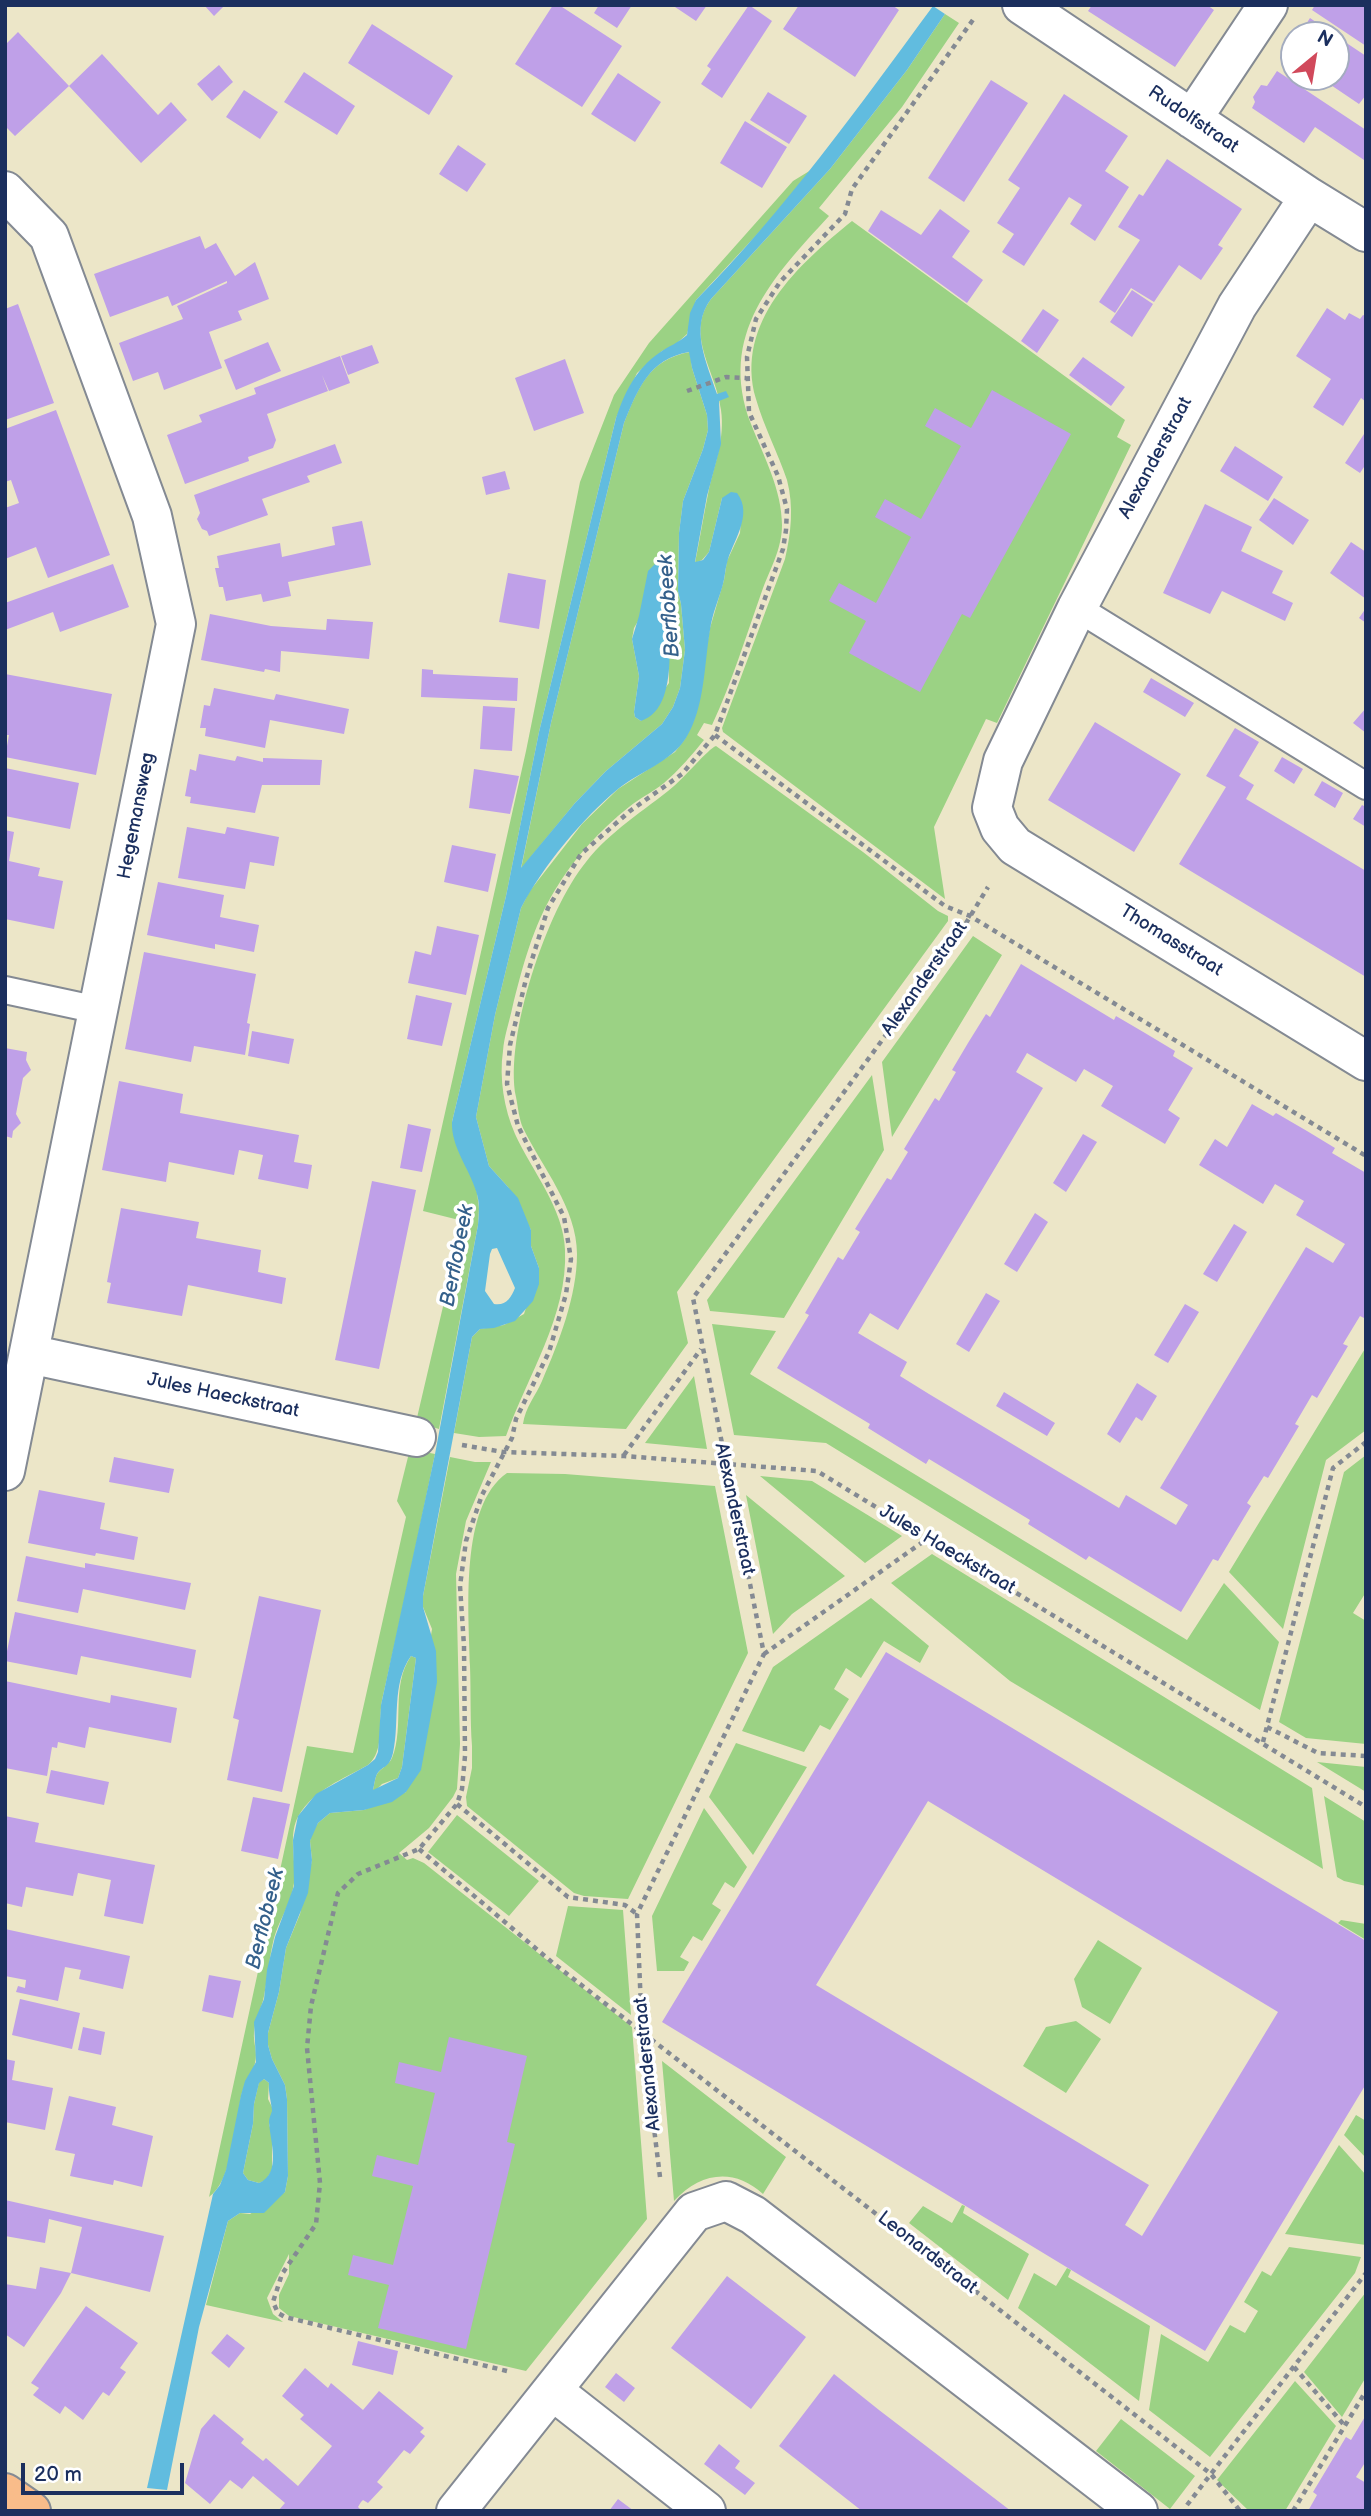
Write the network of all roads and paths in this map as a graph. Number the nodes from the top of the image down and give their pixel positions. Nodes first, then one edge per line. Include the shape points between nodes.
1 (1021, 5) edge
2 (1268, 5) edge
3 (976, 16) dead end
4 (1192, 119) junction
5 (5, 191) edge
6 (1309, 197) junction
7 (1366, 232) edge
8 (746, 378) junction
9 (687, 391) dead end
10 (1077, 608) junction
11 (715, 735) junction
12 (1366, 786) edge
13 (992, 808) joint
14 (1016, 846) junction
15 (970, 916) junction
16 (5, 990) edge
17 (98, 1010) junction
18 (1366, 1060) edge
19 (1366, 1156) edge
20 (702, 1348) junction
21 (29, 1354) junction
22 (416, 1437) dead end
23 (1366, 1443) edge
24 (479, 1447) dead end
25 (503, 1452) junction
26 (624, 1456) junction
27 (724, 1464) junction
28 (5, 1471) edge
29 (927, 1539) junction
30 (764, 1654) junction
31 (1267, 1727) junction
32 (1263, 1742) junction
33 (1366, 1756) edge
34 (457, 1804) junction
35 (1366, 1807) edge
36 (419, 1849) junction
37 (637, 1914) junction
38 (642, 2031) junction
39 (666, 2246) junction
40 (1366, 2273) edge
41 (1294, 2367) junction
42 (556, 2387) junction
43 (1366, 2391) edge
44 (1345, 2426) junction
45 (1211, 2474) junction
46 (5, 2493) edge
47 (31, 2511) edge
48 (456, 2511) edge
49 (706, 2511) edge
50 (1138, 2511) edge
51 (1182, 2511) edge
52 (1240, 2511) edge
53 (1293, 2511) edge

1 - 4 street, Rudolfstraat
2 - 4 street
3 - 8 path via 852,189 845,214 780,282 755,319
4 - 6 street, Rudolfstraat
5 - 17 street, Hegemansweg via 49,236 152,516 176,624
6 - 7 street, Rudolfstraat
6 - 10 street, Alexanderstraat via 1237,306
8 - 9 path via 726,377
8 - 11 path via 749,412 778,476 787,509 786,530
10 - 12 lane
10 - 13 street, Alexanderstraat via 1003,761
11 - 15 path via 945,906
11 - 25 path via 682,774 630,811 581,855 548,908 526,979 510,1045 507,1084 518,1126 564,1217 571,1259 550,1352
13 - 14 street, Thomasstraat via 1000,828
14 - 15 path, Alexanderstraat
14 - 18 street, Thomasstraat
15 - 19 path
15 - 20 path, Alexanderstraat via 693,1298
16 - 17 lane
17 - 21 street, Hegemansweg
20 - 26 path
20 - 27 path, Alexanderstraat
21 - 22 street, Jules Haeckstraat
21 - 28 street, Hegemansweg
23 - 31 path via 1333,1468
24 - 25 path, Jules Haeckstraat
25 - 26 path, Jules Haeckstraat
25 - 34 path via 466,1541 460,1586 465,1756
26 - 27 path, Jules Haeckstraat
27 - 29 path, Jules Haeckstraat via 817,1471
27 - 30 path, Alexanderstraat
29 - 30 path
29 - 32 path, Jules Haeckstraat
30 - 37 path, Alexanderstraat
31 - 32 path
31 - 33 path via 1318,1753
32 - 35 path, Jules Haeckstraat
34 - 36 path
34 - 37 path via 568,1897 625,1905
36 - 38 path, Leonardstraat via 553,1963
36 - 42 path via 358,1874 338,1893 311,2006 307,2048 320,2183 316,2224 282,2274 272,2302 285,2317
37 - 38 path, Alexanderstraat
38 - 39 path, Alexanderstraat
38 - 45 path, Leonardstraat
39 - 42 street
39 - 50 street via 694,2212 726,2201 753,2215
40 - 41 path
41 - 44 path
41 - 45 path
42 - 48 street
42 - 49 street
43 - 44 path
44 - 53 path
45 - 51 path
45 - 52 path, Leonardstraat
46 - 47 main road

